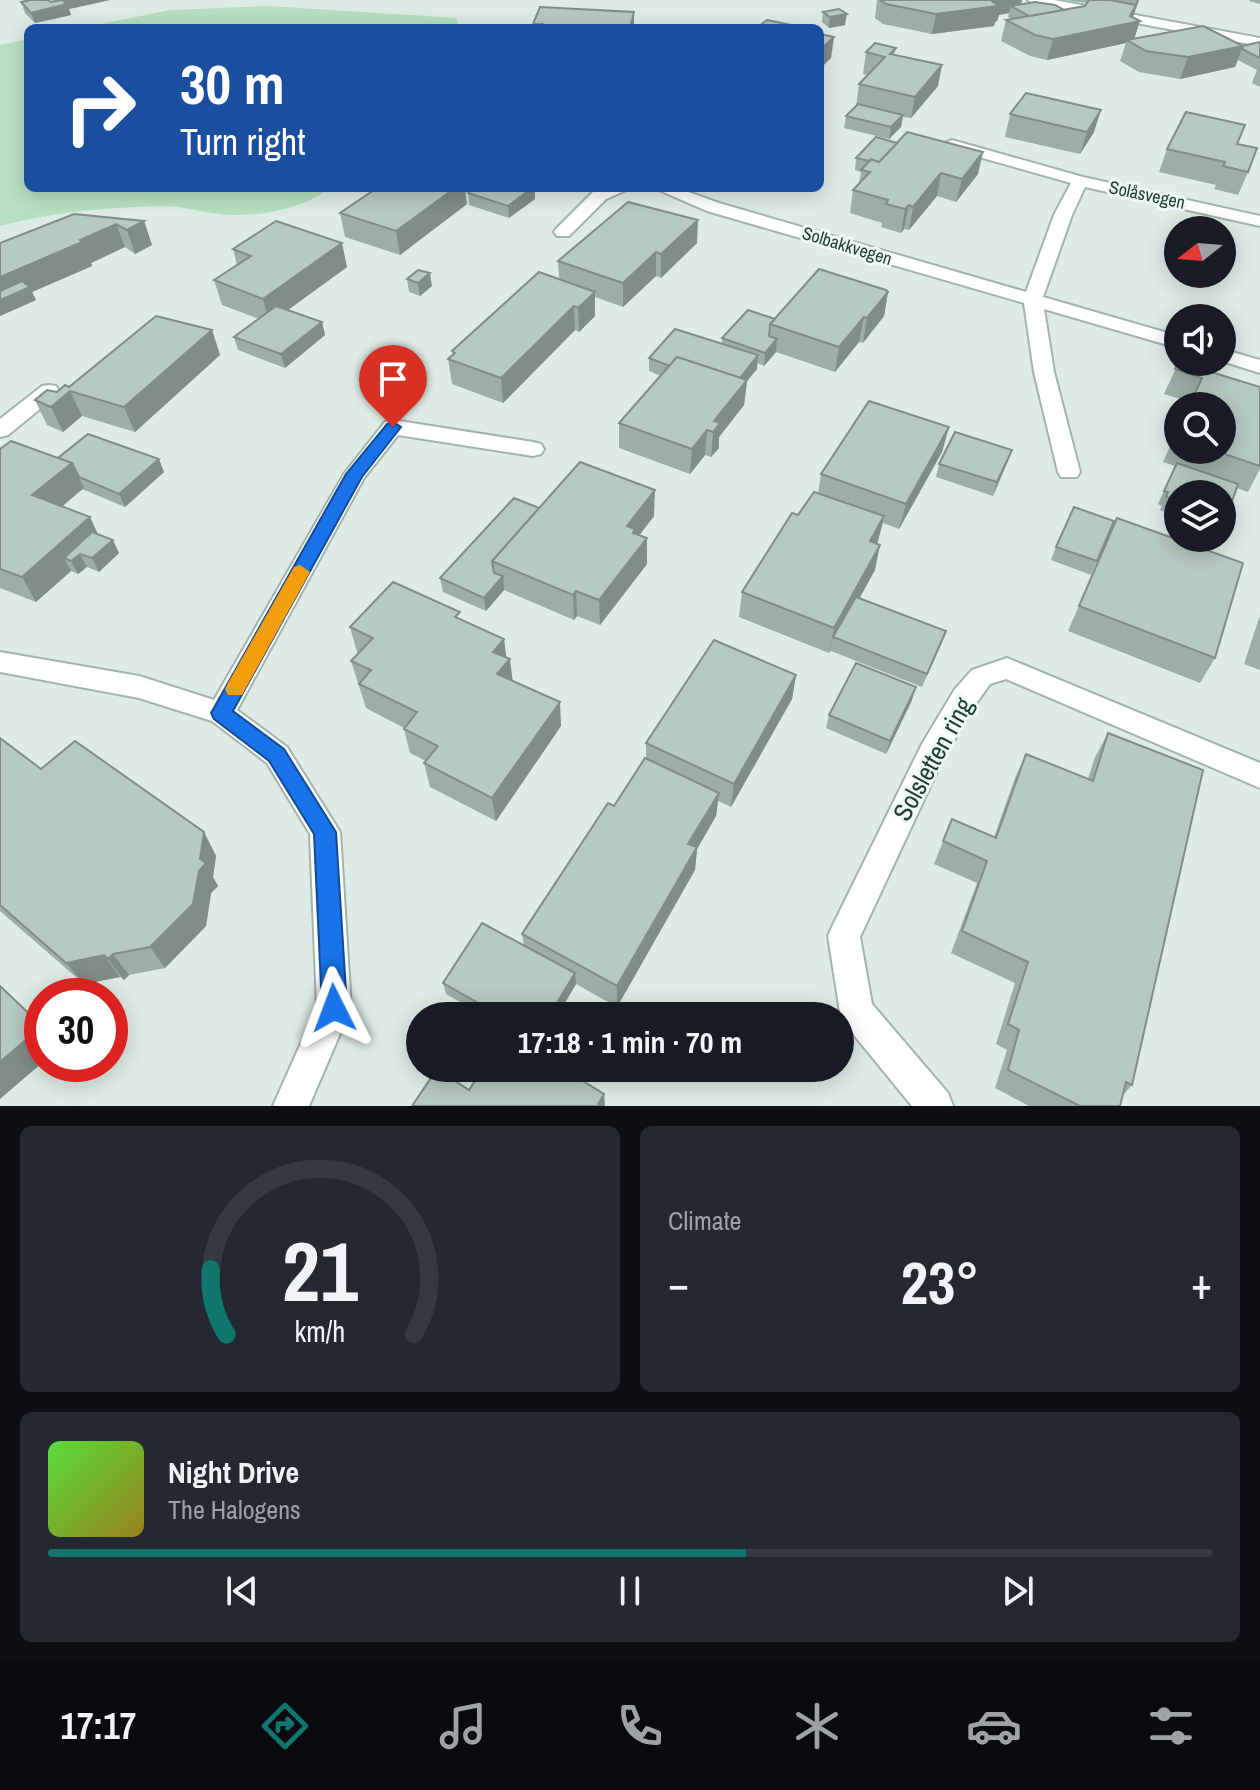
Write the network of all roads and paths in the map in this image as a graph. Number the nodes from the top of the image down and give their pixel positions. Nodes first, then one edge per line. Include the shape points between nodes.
1 (1034, 0) edge
2 (1260, 42) edge
3 (929, 139) edge
4 (1080, 181) junction
5 (610, 192) edge
6 (673, 192) edge
7 (1260, 221) edge
8 (563, 232) dead end
9 (1033, 299) junction
10 (1164, 338) edge
11 (1236, 359) edge
12 (1260, 367) edge
13 (49, 391) edge
14 (0, 430) edge
15 (533, 449) dead end
16 (1069, 472) dead end
17 (0, 662) edge
18 (221, 713) junction
19 (1260, 776) edge
20 (291, 1106) edge
21 (935, 1106) edge

1 - 2 street
3 - 4 street, Solåsvegen
4 - 7 street, Solåsvegen
4 - 9 street, Solåsvegen
5 - 8 street via 600,195
6 - 9 street, Solbakkvegen
9 - 10 street, Solbakkvegen
9 - 16 street via 1044,372
11 - 12 street
13 - 14 street
15 - 18 street via 393,427 355,474
17 - 18 street via 139,687
18 - 20 street via 277,755 325,832 334,1008
19 - 21 street, Solsletten ring via 1007,668 981,677 932,752 844,936 857,1012

